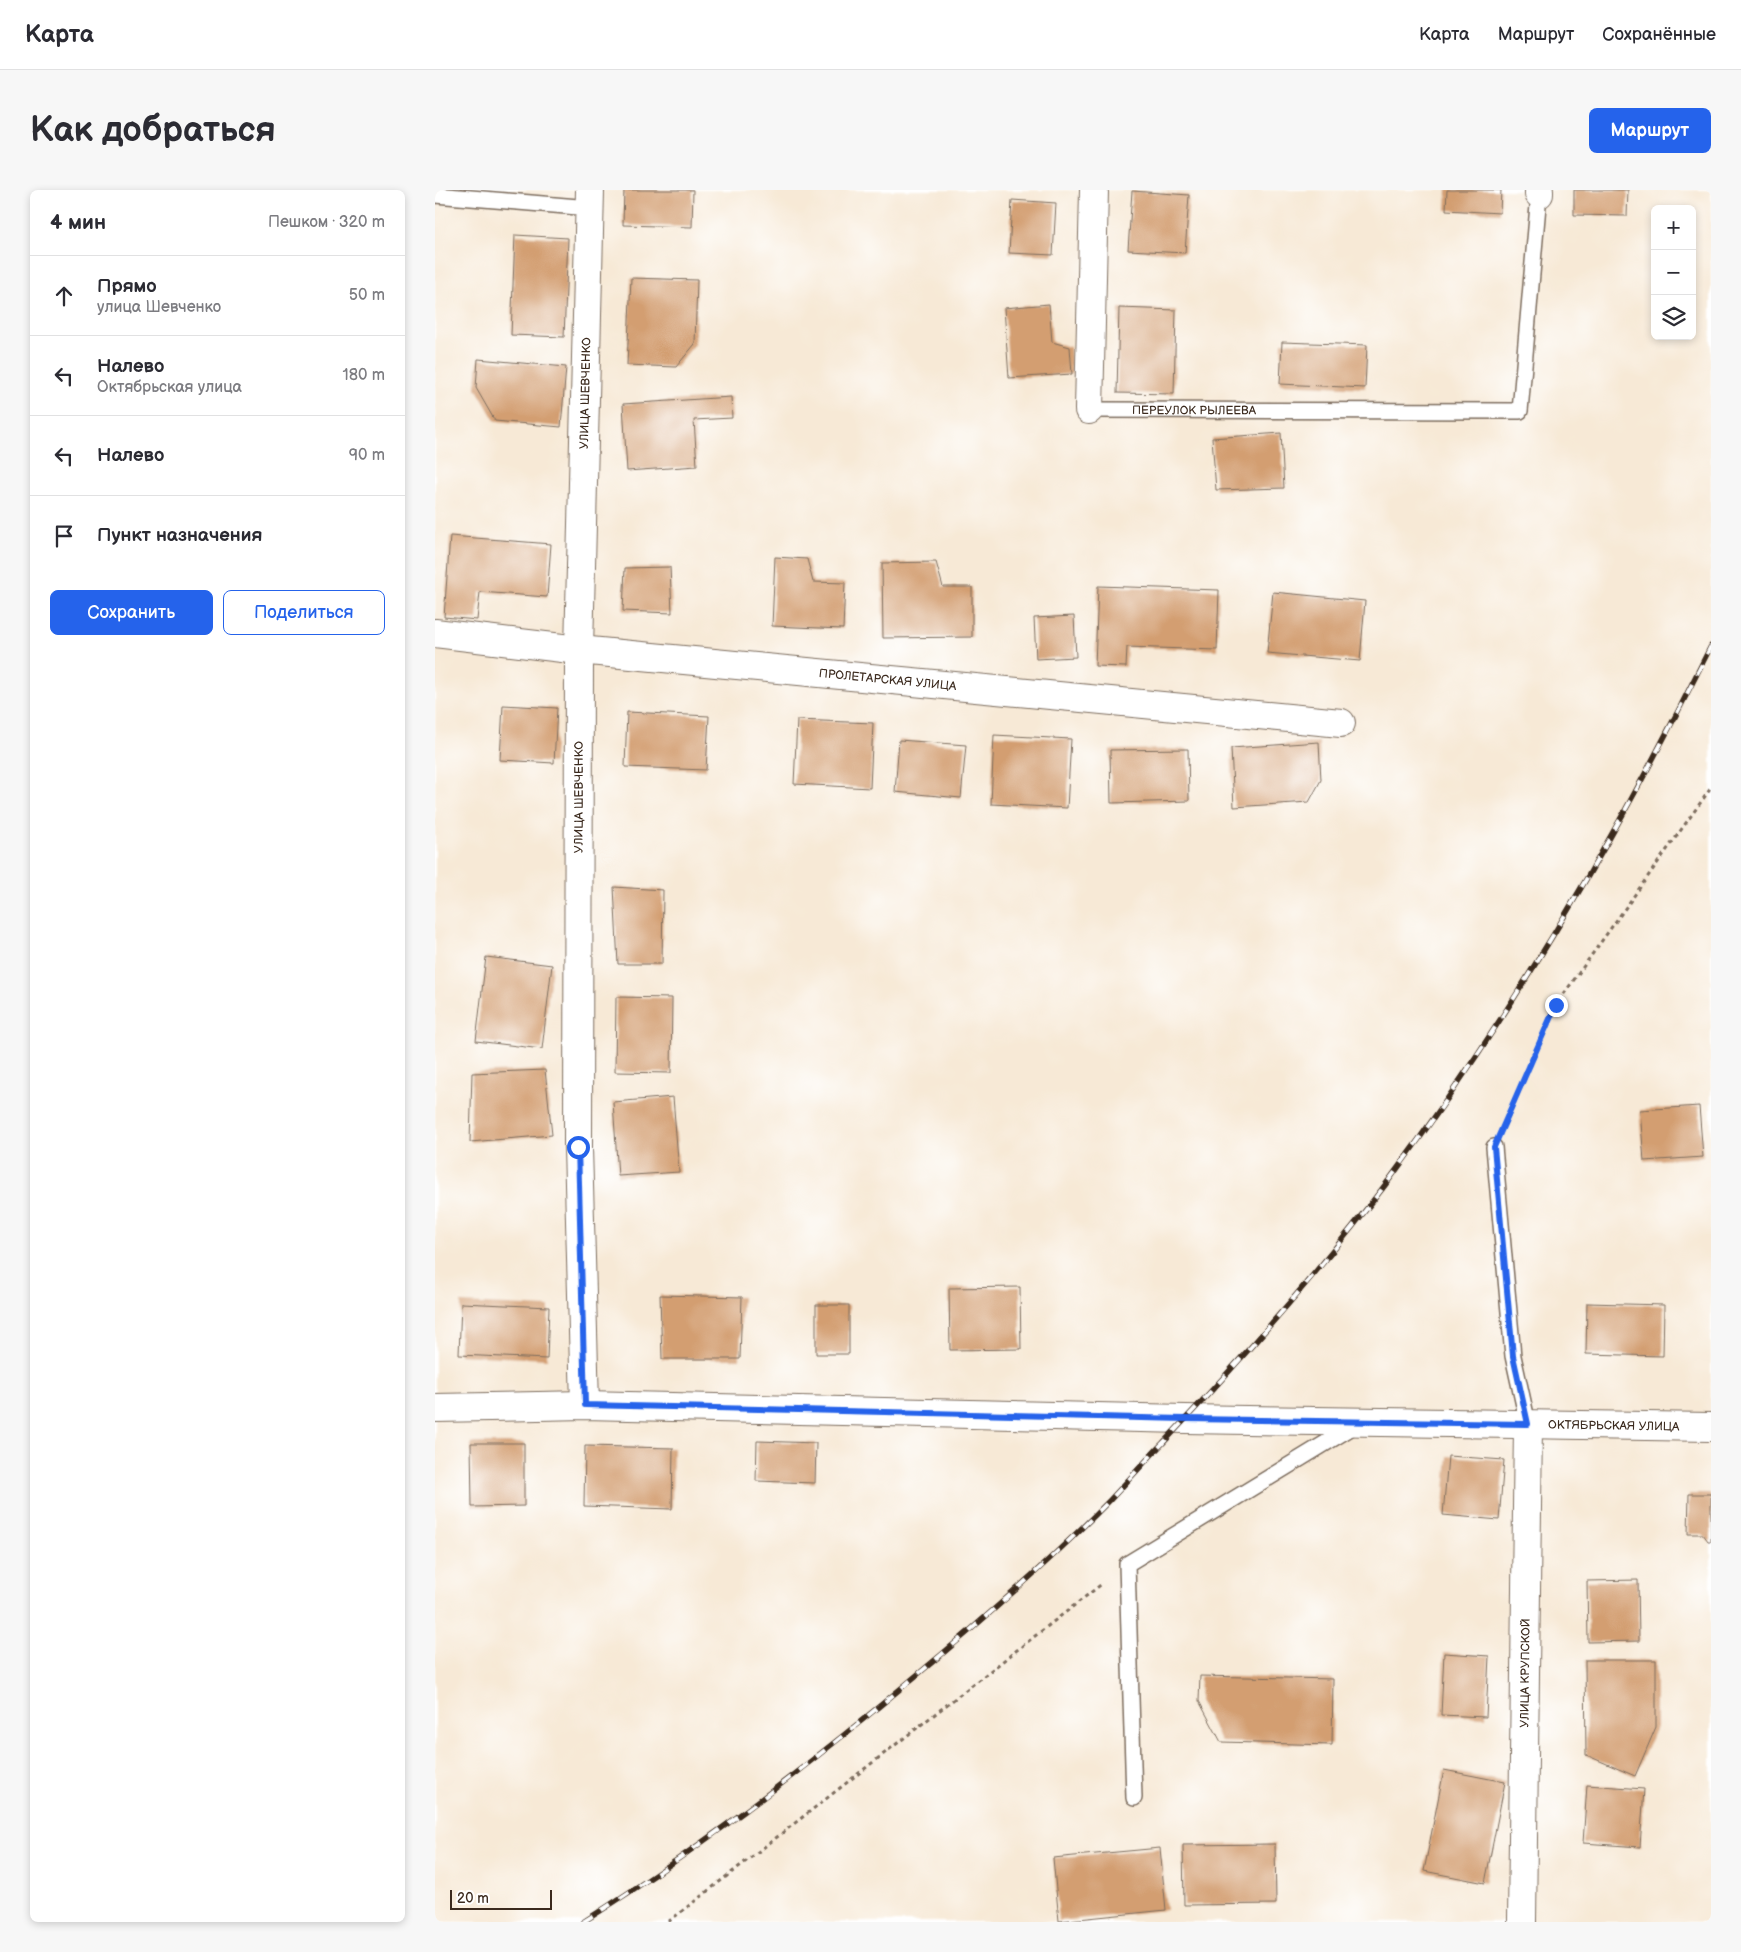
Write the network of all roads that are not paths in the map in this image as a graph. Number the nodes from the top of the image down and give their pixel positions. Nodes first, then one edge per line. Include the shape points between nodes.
1 (1094, 190) edge
2 (1539, 192) edge
3 (435, 195) edge
4 (590, 199) edge
5 (1089, 410) joint
6 (435, 633) edge
7 (579, 650) junction
8 (1341, 722) dead end
9 (1494, 1147) road end
10 (585, 1405) junction
11 (435, 1408) edge
12 (1362, 1422) junction
13 (1528, 1424) junction
14 (1711, 1428) edge
15 (1134, 1798) dead end
16 (1522, 1922) edge

1 - 5 street, ПЕРЕУЛОК РЫЛЕЕВА
2 - 5 lane, ПЕРЕУЛОК РЫЛЕЕВА via 1520,410
3 - 4 lane
4 - 7 street, УЛИЦА ШЕВЧЕНКО
6 - 7 street, ПРОЛЕТАРСКАЯ УЛИЦА
7 - 8 street, ПРОЛЕТАРСКАЯ УЛИЦА
7 - 10 street, УЛИЦА ШЕВЧЕНКО via 578,1147
9 - 13 lane via 1513,1356
10 - 11 street, ОКТЯБРЬСКАЯ УЛИЦА
10 - 12 street, ОКТЯБРЬСКАЯ УЛИЦА
12 - 13 street, ОКТЯБРЬСКАЯ УЛИЦА
12 - 15 lane via 1127,1564
13 - 14 street, ОКТЯБРЬСКАЯ УЛИЦА
13 - 16 street, УЛИЦА КРУПСКОЙ

